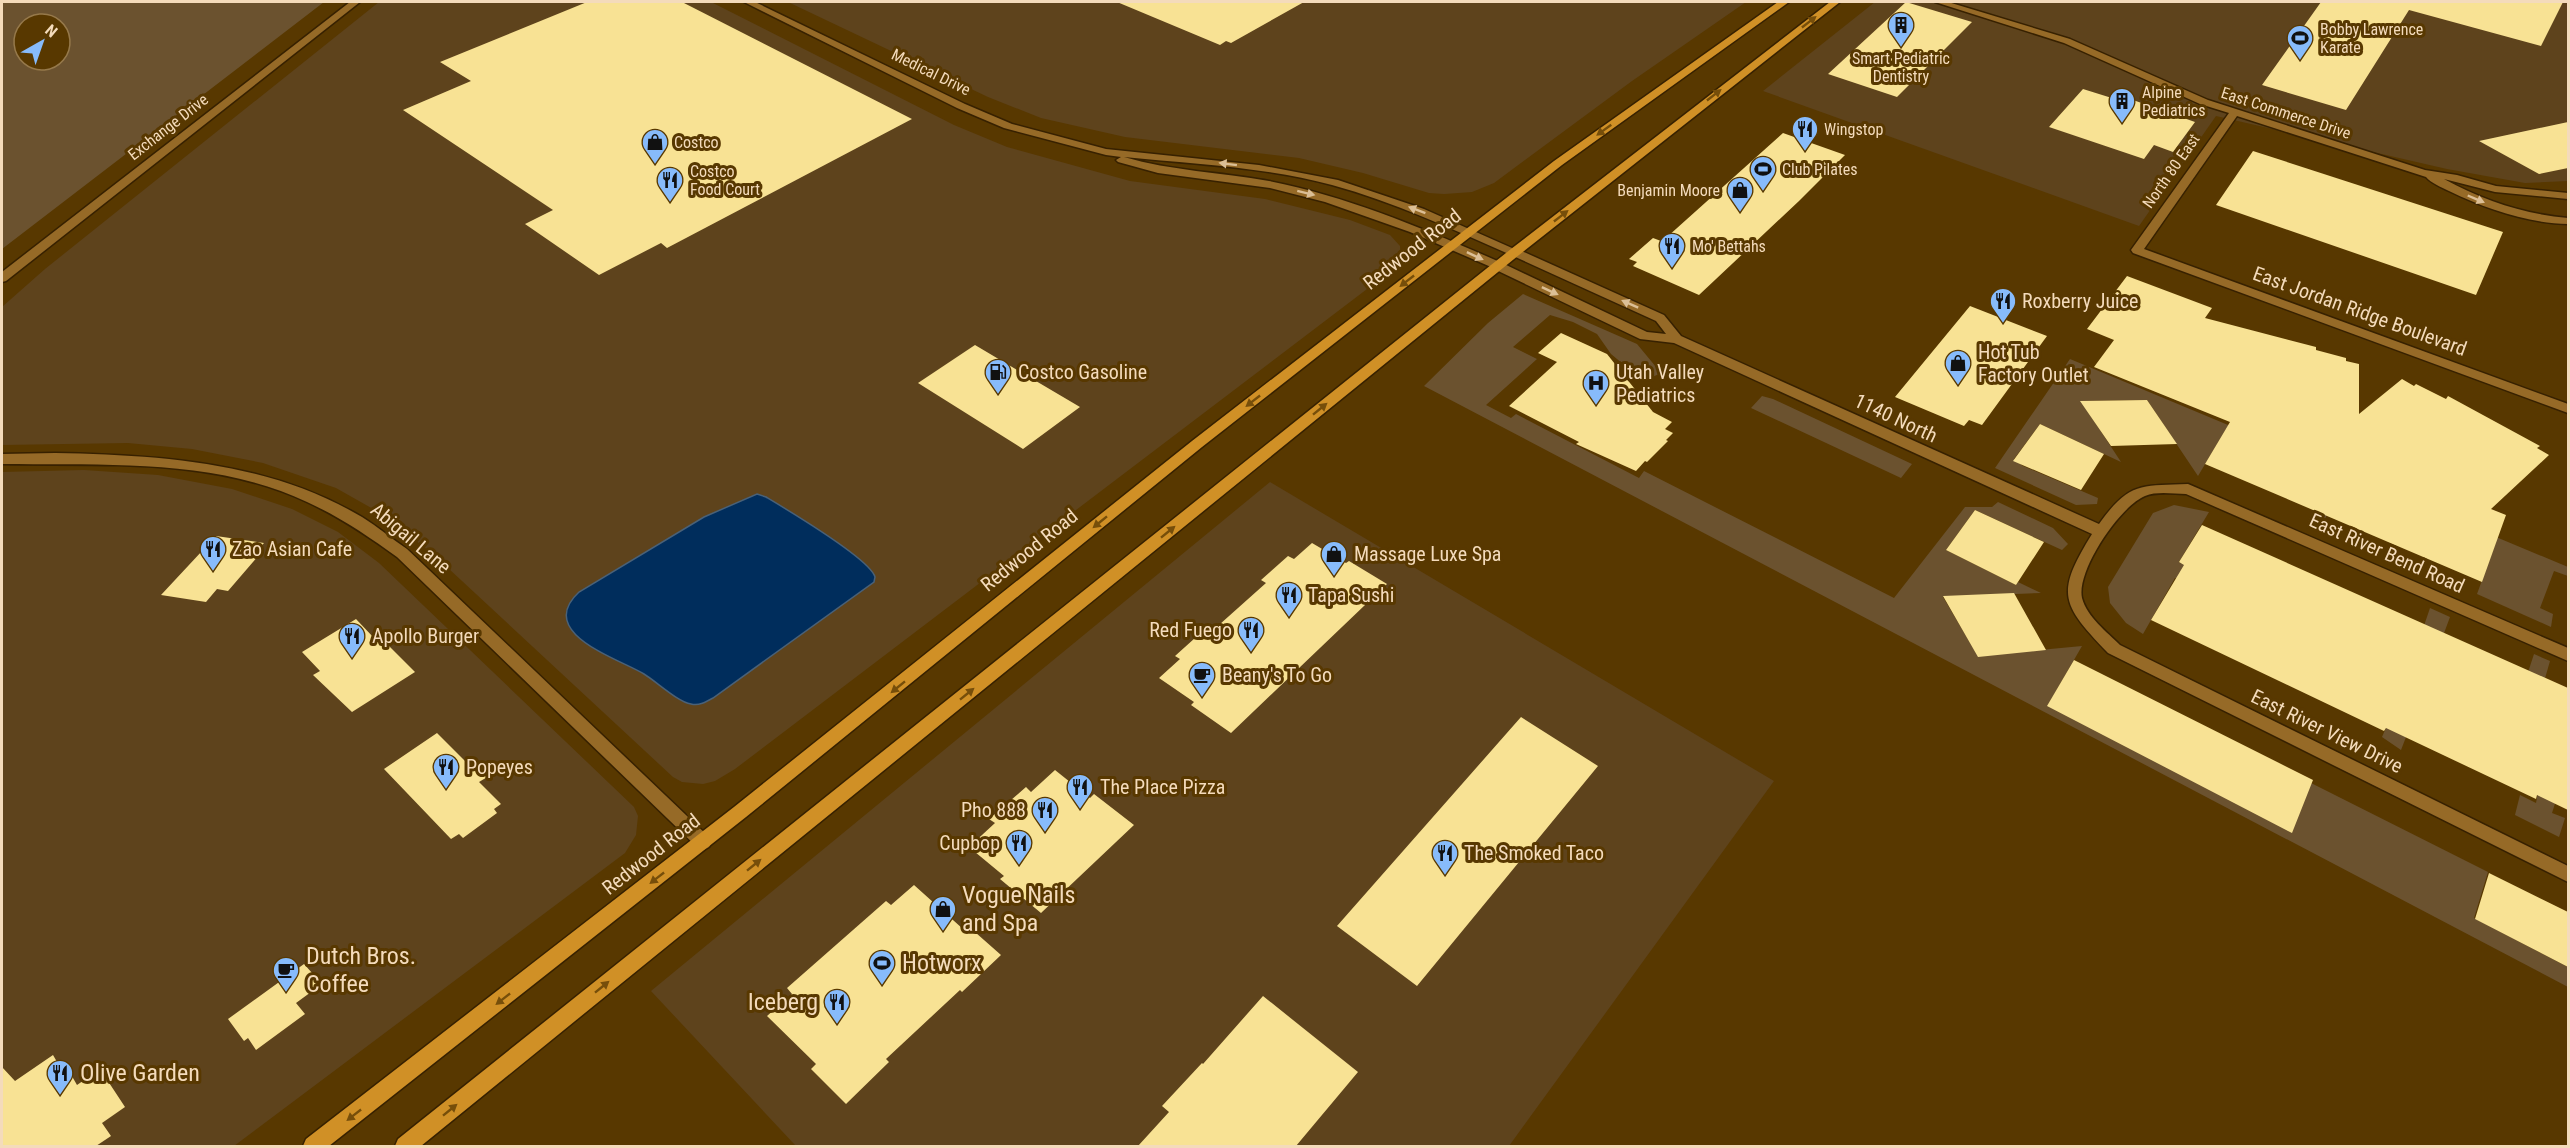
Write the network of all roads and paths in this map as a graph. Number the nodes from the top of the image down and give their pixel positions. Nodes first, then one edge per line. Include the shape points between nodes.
1 (355, 2) edge
2 (749, 2) edge
3 (1784, 2) edge
4 (1835, 2) edge
5 (1940, 2) edge
6 (2235, 112) junction
7 (1106, 152) junction
8 (2423, 172) junction
9 (2568, 196) edge
10 (2568, 221) edge
11 (1471, 232) junction
12 (1453, 246) junction
13 (2137, 250) joint
14 (1515, 252) junction
15 (1497, 266) junction
16 (2, 278) edge
17 (1676, 339) junction
18 (2568, 409) edge
19 (2, 459) edge
20 (2100, 531) junction
21 (2568, 655) edge
22 (703, 842) junction
23 (2568, 874) edge
24 (314, 1146) edge
25 (405, 1146) edge

1 - 16 street, Exchange Drive
2 - 7 street, Medical Drive via 984,116 1039,136
3 -> 11 main road, Redwood Road via 1558,163
14 -> 4 main road
5 - 6 street, East Commerce Drive via 2067,41
6 - 8 street, East Commerce Drive
6 - 13 street, North 80 East
11 -> 7 street, Medical Drive via 1384,198 1309,177 1209,161
7 -> 12 street, Medical Drive via 1145,167 1237,178 1335,201
8 - 9 street via 2495,189
8 -> 10 street via 2486,203 2520,214
11 - 12 main road, Redwood Road
11 - 14 street, 1140 North
12 -> 15 street, 1140 North
12 -> 22 main road, Redwood Road via 1197,444
13 - 18 street, East Jordan Ridge Boulevard
14 - 15 main road
17 -> 14 street, 1140 North via 1660,318
15 -> 17 street, 1140 North via 1644,336
25 -> 15 main road
17 - 20 street, 1140 North
19 - 22 street, Abigail Lane via 113,458 192,465 255,477 332,506 402,553
20 - 21 street, East River Bend Road via 2124,502 2143,491 2188,489
20 - 23 street, East River View Drive via 2074,593 2080,610 2114,648
22 -> 24 main road, Redwood Road

